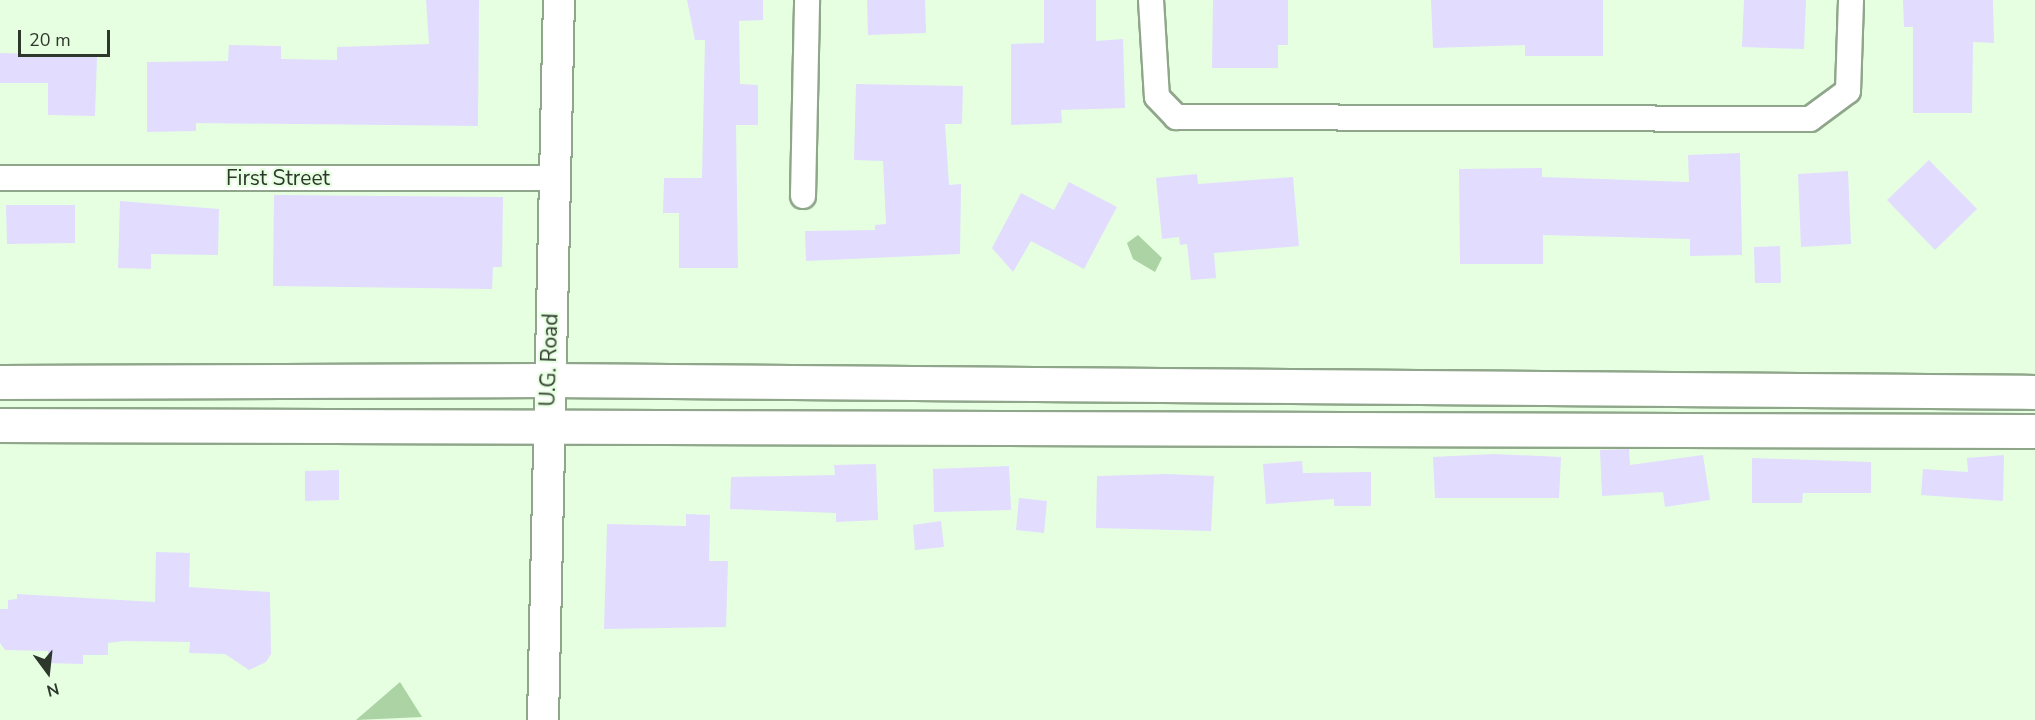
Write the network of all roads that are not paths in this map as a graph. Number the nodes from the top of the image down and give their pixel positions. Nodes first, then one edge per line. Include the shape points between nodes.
1 (560, 0) edge
2 (807, 0) edge
3 (1151, 0) edge
4 (1851, 0) edge
5 (0, 178) edge
6 (556, 178) junction
7 (803, 196) dead end
8 (548, 380) junction
9 (0, 382) edge
10 (2035, 392) edge
11 (0, 425) edge
12 (547, 426) junction
13 (2035, 431) edge
14 (543, 720) edge

1 - 6 street, U.G. Road
2 - 7 street
3 - 4 street via 1157,97 1176,117 1810,119 1848,91
5 - 6 street, First Street
6 - 8 street, U.G. Road
8 - 9 main road
8 - 10 main road
8 - 12 street, U.G. Road
11 - 12 main road
12 - 13 main road
12 - 14 street, U.G. Road

